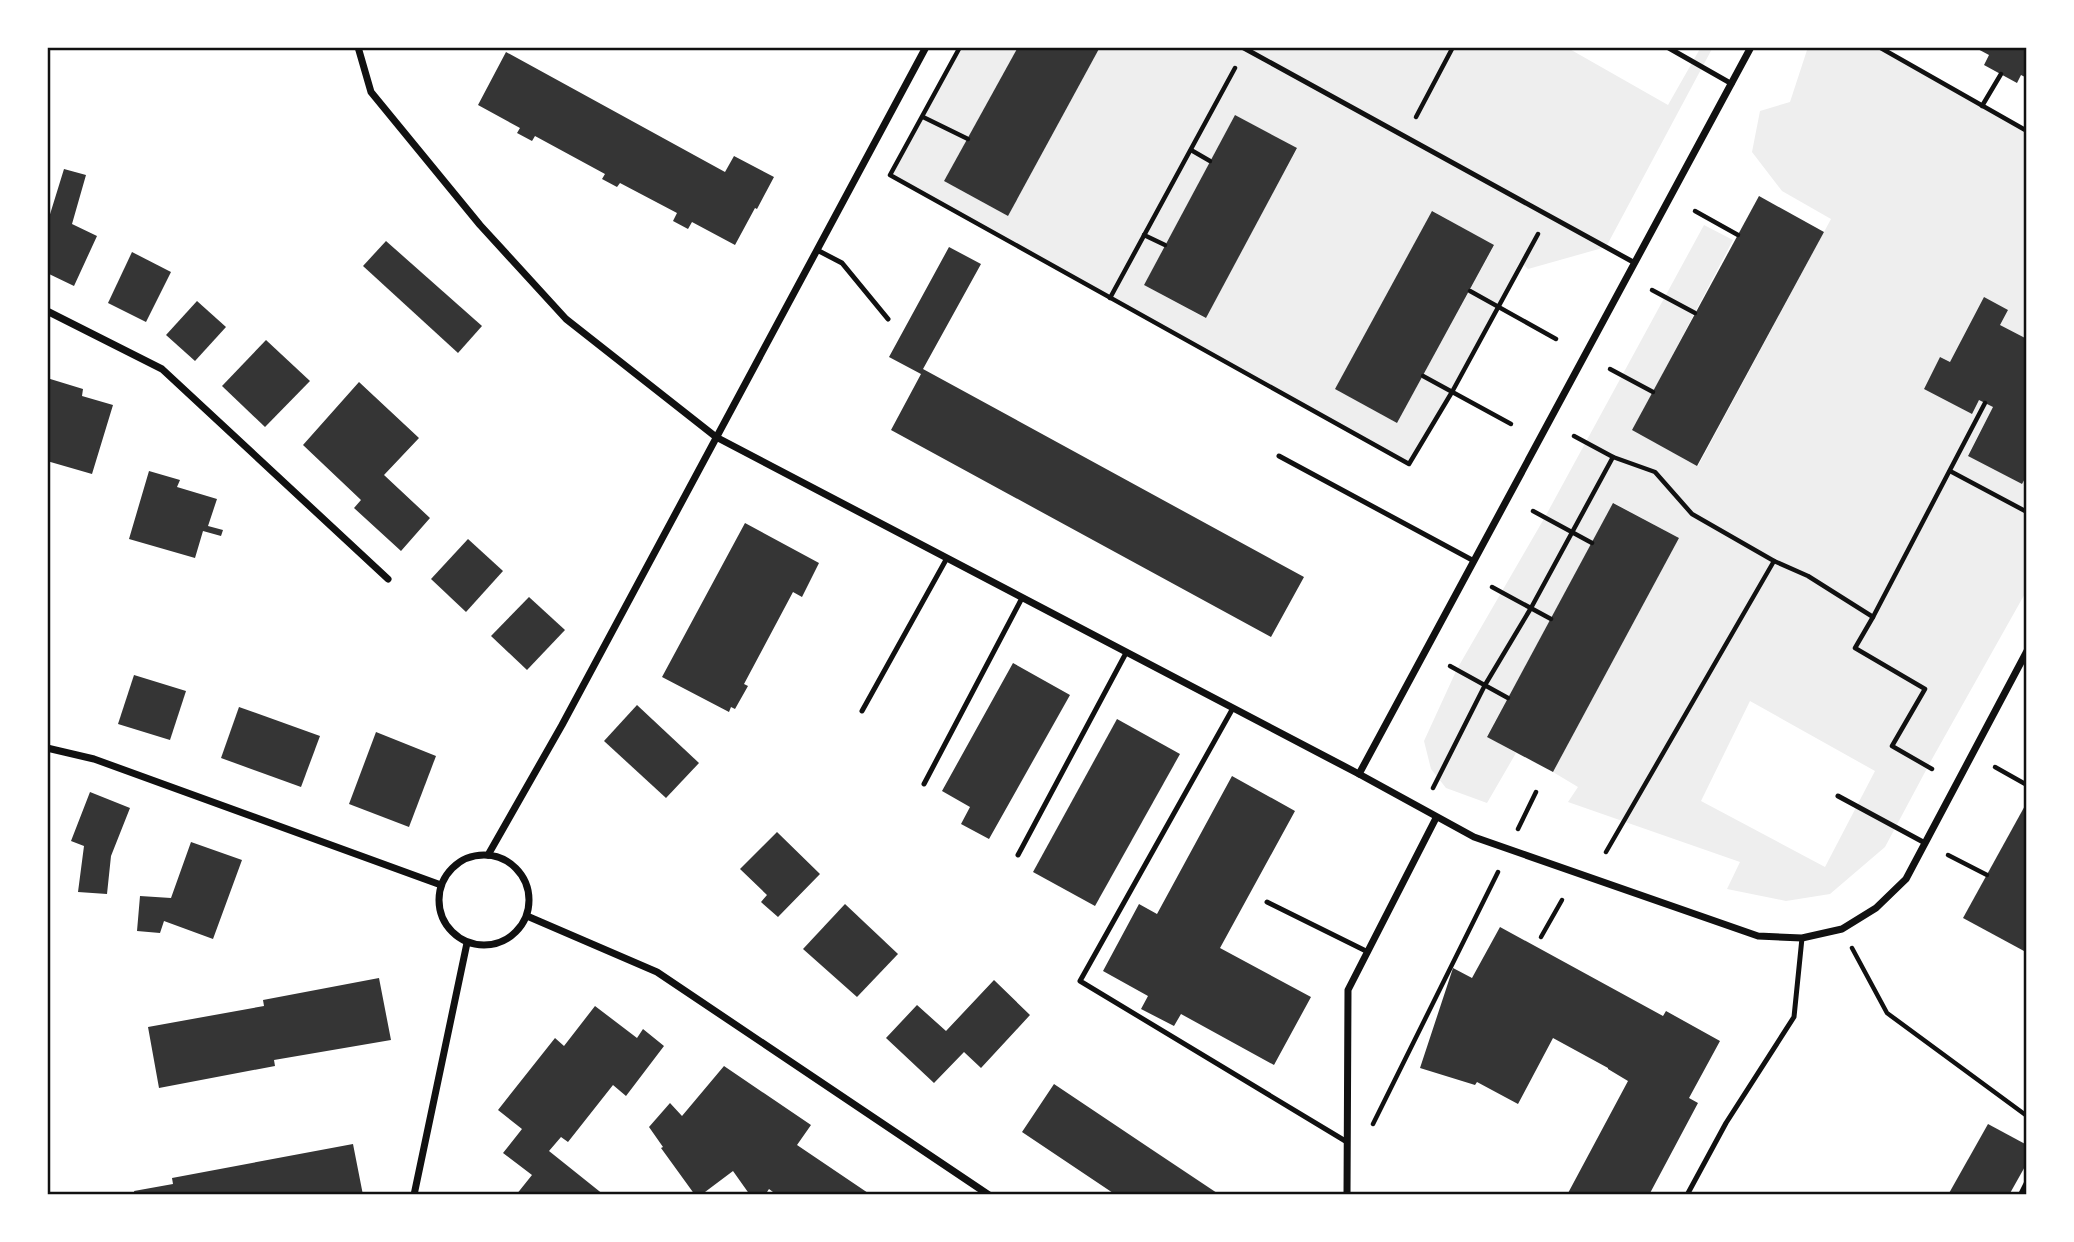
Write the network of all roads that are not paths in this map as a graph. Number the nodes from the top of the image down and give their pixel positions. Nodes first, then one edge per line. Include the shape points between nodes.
1 (358, 47) edge
2 (926, 47) edge
3 (1667, 47) edge
4 (1751, 47) edge
5 (1244, 48) edge
6 (1732, 84) junction
7 (817, 250) junction
8 (1635, 263) junction
9 (47, 311) edge
10 (888, 319) dead end
11 (716, 438) junction
12 (1279, 456) dead end
13 (947, 558) junction
14 (1474, 561) junction
15 (388, 579) dead end
16 (1021, 598) junction
17 (2027, 651) edge
18 (1126, 653) junction
19 (1233, 708) junction
20 (862, 711) dead end
21 (47, 748) edge
22 (1359, 774) junction
23 (924, 784) dead end
24 (1838, 796) dead end
25 (1436, 818) junction
26 (1925, 843) junction
27 (488, 855) junction
28 (1018, 855) dead end
29 (441, 885) junction
30 (1267, 902) dead end
31 (527, 916) junction
32 (1802, 938) junction
33 (467, 943) junction
34 (1368, 952) junction
35 (1347, 1142) junction
36 (414, 1195) edge
37 (989, 1195) edge
38 (1347, 1195) edge
39 (1686, 1195) edge

1 - 11 street via 371,92 480,225 566,319
2 - 7 street
3 - 6 lane
4 - 6 street
5 - 8 lane
6 - 8 street
7 - 10 lane via 842,263
7 - 11 street
8 - 14 street
9 - 15 street via 162,369
11 - 13 street
11 - 27 street
12 - 14 lane
13 - 16 street
13 - 20 lane
14 - 22 street
16 - 18 street
16 - 23 lane
17 - 26 street
18 - 19 street
18 - 28 lane
19 - 22 street
19 - 35 lane via 1080,981
21 - 29 street via 94,759
22 - 25 street
24 - 26 lane
25 - 32 street via 1474,838 1758,936
25 - 34 street
26 - 32 street via 1906,879 1876,908 1842,929
27 - 29 street via 459,862
27 - 31 street via 513,865 523,876 530,902
29 - 33 street via 443,919
30 - 34 lane
31 - 33 street via 510,939 496,945
31 - 37 street via 657,972
32 - 39 lane via 1794,1017
33 - 36 street
34 - 35 street via 1348,990
35 - 38 street

